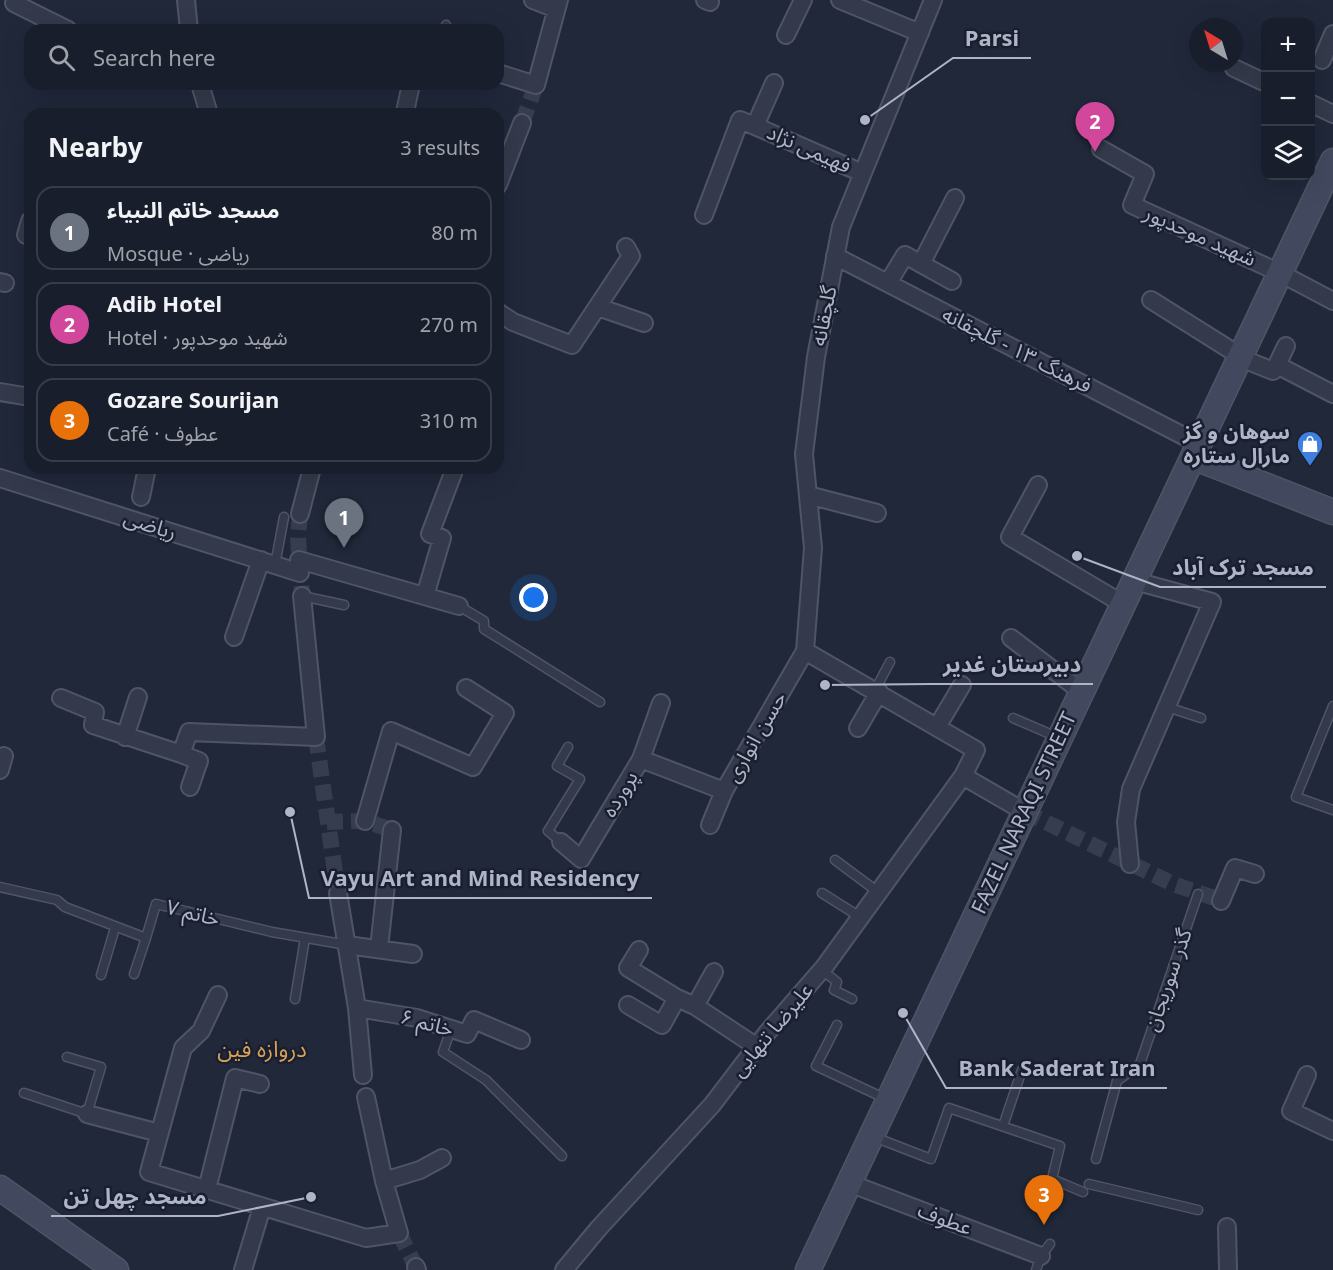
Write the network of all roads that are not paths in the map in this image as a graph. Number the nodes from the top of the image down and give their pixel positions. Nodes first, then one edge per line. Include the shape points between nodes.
1 (15, 0) edge
2 (186, 0) edge
3 (533, 0) edge
4 (803, 0) edge
5 (840, 0) edge
6 (933, 0) edge
7 (558, 5) edge
8 (56, 24) edge
9 (188, 24) edge
10 (920, 33) junction
11 (786, 35) dead end
12 (1332, 41) edge
13 (1322, 60) dead end
14 (1243, 72) edge
15 (504, 75) edge
16 (1261, 80) edge
17 (774, 83) dead end
18 (201, 90) edge
19 (410, 90) edge
20 (1315, 105) edge
21 (207, 108) edge
22 (406, 108) edge
23 (1333, 114) edge
24 (522, 123) tunnel mouth
25 (755, 126) junction
26 (1101, 149) dead end
27 (505, 151) edge
28 (1333, 161) edge
29 (862, 173) junction
30 (955, 198) dead end
31 (704, 215) dead end
32 (626, 247) dead end
33 (835, 256) junction
34 (921, 264) junction
35 (1280, 273) junction
36 (952, 281) dead end
37 (888, 284) junction
38 (1151, 300) dead end
39 (1333, 301) edge
40 (597, 307) junction
41 (504, 316) edge
42 (644, 323) dead end
43 (1286, 346) dead end
44 (1240, 356) junction
45 (1277, 365) junction
46 (0, 394) edge
47 (1333, 394) edge
48 (24, 396) edge
49 (1196, 450) junction
50 (146, 474) edge
51 (310, 474) edge
52 (453, 474) edge
53 (0, 478) edge
54 (1038, 485) dead end
55 (808, 495) junction
56 (141, 497) dead end
57 (1333, 512) edge
58 (877, 513) dead end
59 (292, 516) joint
60 (268, 563) junction
61 (1135, 580) junction
62 (302, 596) joint
63 (425, 596) junction
64 (1123, 604) junction
65 (344, 606) dead end
66 (459, 606) joint
67 (234, 637) dead end
68 (1011, 638) dead end
69 (806, 651) junction
70 (890, 662) dead end
71 (962, 685) dead end
72 (466, 688) dead end
73 (877, 691) junction
74 (1082, 692) junction
75 (138, 697) dead end
76 (61, 698) dead end
77 (600, 702) dead end
78 (661, 703) dead end
79 (1333, 706) edge
80 (1167, 707) junction
81 (1013, 718) dead end
82 (1201, 718) dead end
83 (937, 727) junction
84 (858, 728) dead end
85 (125, 737) junction
86 (1060, 739) junction
87 (568, 747) dead end
88 (181, 754) junction
89 (641, 759) junction
90 (963, 776) junction
91 (190, 787) dead end
92 (724, 791) junction
93 (1333, 810) edge
94 (1025, 812) junction
95 (365, 821) dead end
96 (710, 825) dead end
97 (392, 830) dead end
98 (561, 842) joint
99 (835, 860) dead end
100 (1130, 864) dead end
101 (1254, 874) dead end
102 (0, 887) edge
103 (878, 892) junction
104 (338, 893) tunnel mouth
105 (822, 893) dead end
106 (1198, 894) dead end
107 (1221, 901) dead end
108 (860, 917) junction
109 (115, 928) junction
110 (146, 938) junction
111 (305, 938) junction
112 (347, 945) junction
113 (379, 948) junction
114 (639, 950) dead end
115 (413, 954) dead end
116 (822, 970) junction
117 (714, 972) dead end
118 (134, 974) dead end
119 (100, 975) dead end
120 (218, 994) dead end
121 (677, 998) junction
122 (295, 999) dead end
123 (852, 999) dead end
124 (628, 1005) dead end
125 (695, 1006) junction
126 (357, 1008) junction
127 (837, 1025) dead end
128 (451, 1029) junction
129 (521, 1040) dead end
130 (757, 1047) junction
131 (67, 1058) dead end
132 (1022, 1070) dead end
133 (363, 1075) dead end
134 (1307, 1075) dead end
135 (260, 1084) dead end
136 (24, 1093) dead end
137 (366, 1097) dead end
138 (888, 1100) junction
139 (87, 1114) junction
140 (1003, 1126) junction
141 (1333, 1131) edge
142 (159, 1133) junction
143 (871, 1136) junction
144 (562, 1156) dead end
145 (442, 1158) dead end
146 (1096, 1159) dead end
147 (384, 1181) junction
148 (849, 1183) junction
149 (0, 1188) edge
150 (207, 1189) junction
151 (262, 1207) junction
152 (1198, 1210) dead end
153 (1227, 1227) dead end
154 (1042, 1256) edge
155 (116, 1270) edge
156 (243, 1270) edge
157 (564, 1270) edge
158 (808, 1270) edge
159 (1228, 1270) edge

1 - 8 street via 14,3
2 - 9 street
3 - 7 street
4 - 11 street
5 - 10 street
6 - 10 street, گلچقانه
7 - 15 street via 536,85
10 - 29 street, گلچقانه
12 - 13 street
14 - 16 street
17 - 25 street
18 - 21 street
19 - 22 street
20 - 23 street
24 - 27 street
25 - 29 street, فهیمی نژاد
25 - 31 street via 740,120
26 - 35 street, شهید موحدپور via 1145,174 1132,205
28 - 35 main road, FAZEL NARAQI STREET
29 - 33 street, گلچقانه via 840,227
30 - 34 street
32 - 40 street via 631,256
33 - 37 street, فرهنگ ۱۳ - گلچقانه
33 - 55 street, گلچقانه via 816,357 804,454
34 - 36 street
34 - 37 street via 905,255
35 - 39 street
35 - 44 main road, FAZEL NARAQI STREET
37 - 49 street, فرهنگ ۱۳ - گلچقانه
38 - 44 street
40 - 41 street via 572,345
40 - 42 street
43 - 45 street
44 - 45 street via 1273,371
44 - 49 main road, FAZEL NARAQI STREET
45 - 47 street
46 - 48 street
49 - 57 main road
49 - 61 main road, FAZEL NARAQI STREET
50 - 56 street
51 - 59 street
52 - 63 street via 430,534 442,538
53 - 60 street, ریاضی
54 - 64 street via 1010,537
55 - 58 street
55 - 69 street, گلچقانه via 813,549
59 - 60 lane
60 - 63 street, ریاضی
60 - 67 street
61 - 64 main road, FAZEL NARAQI STREET
61 - 80 street via 1212,602
62 - 65 lane
62 - 88 street via 316,737 189,732
63 - 66 street, ریاضی
64 - 74 main road, FAZEL NARAQI STREET
66 - 77 lane via 484,621 484,629
68 - 74 street
69 - 73 street
69 - 92 street, حسن انواری
70 - 73 lane
71 - 83 street
72 - 95 street via 505,713 473,767 391,730
73 - 83 street
73 - 84 street
74 - 86 main road, FAZEL NARAQI STREET
75 - 85 street
76 - 85 street via 95,712 93,725
78 - 89 street, پرورده
79 - 93 lane via 1296,797
80 - 82 lane
80 - 100 street via 1131,789 1126,822
81 - 86 lane
83 - 90 street, علیرضا تنهایی via 975,750
85 - 88 street
86 - 94 main road, FAZEL NARAQI STREET
87 - 98 lane via 557,766 580,779 548,831
88 - 91 street via 199,761
89 - 92 street
89 - 98 street, پرورده via 581,859
90 - 94 street
90 - 103 street, علیرضا تنهایی
92 - 96 street, حسن انواری
94 - 138 main road, FAZEL NARAQI STREET
97 - 113 street
99 - 103 lane
101 - 107 street via 1235,868
102 - 109 lane, خاتم ۷ via 57,900 65,908
103 - 108 street, علیرضا تنهایی
104 - 112 street
105 - 108 lane
106 - 146 lane, گذر سوریجان via 1140,1064 1118,1081
108 - 116 street, علیرضا تنهایی
109 - 110 lane, خاتم ۷
109 - 119 lane
110 - 111 lane, خاتم ۷ via 156,904
110 - 118 lane
111 - 112 lane, خاتم ۷
111 - 122 lane
112 - 113 street
112 - 126 street
113 - 115 street
114 - 121 street via 628,968
116 - 123 lane via 837,982 834,990
116 - 130 street, علیرضا تنهایی
117 - 125 street
120 - 142 street via 201,1031 183,1048
121 - 124 street via 662,1024
121 - 125 street
125 - 130 street
126 - 128 street, خاتم ۶ via 417,1018
126 - 133 street
127 - 138 lane via 816,1066
128 - 129 street, خاتم ۶ via 467,1034 474,1020
128 - 144 lane via 443,1052 486,1080
130 - 157 street, علیرضا تنهایی via 712,1105
131 - 139 lane via 101,1067
132 - 140 lane
134 - 141 street via 1291,1111
135 - 150 street via 235,1078
136 - 139 lane
137 - 147 street
138 - 143 main road, FAZEL NARAQI STREET
139 - 142 street
140 - 143 lane via 949,1108 930,1158
140 - 152 lane via 1060,1146 1052,1179
142 - 150 street via 149,1172
143 - 148 main road, FAZEL NARAQI STREET
145 - 147 street via 414,1173
147 - 151 street via 399,1233 366,1238
148 - 154 street, عطوف
148 - 158 main road, FAZEL NARAQI STREET
149 - 155 main road
150 - 151 street
151 - 156 street
153 - 159 street

